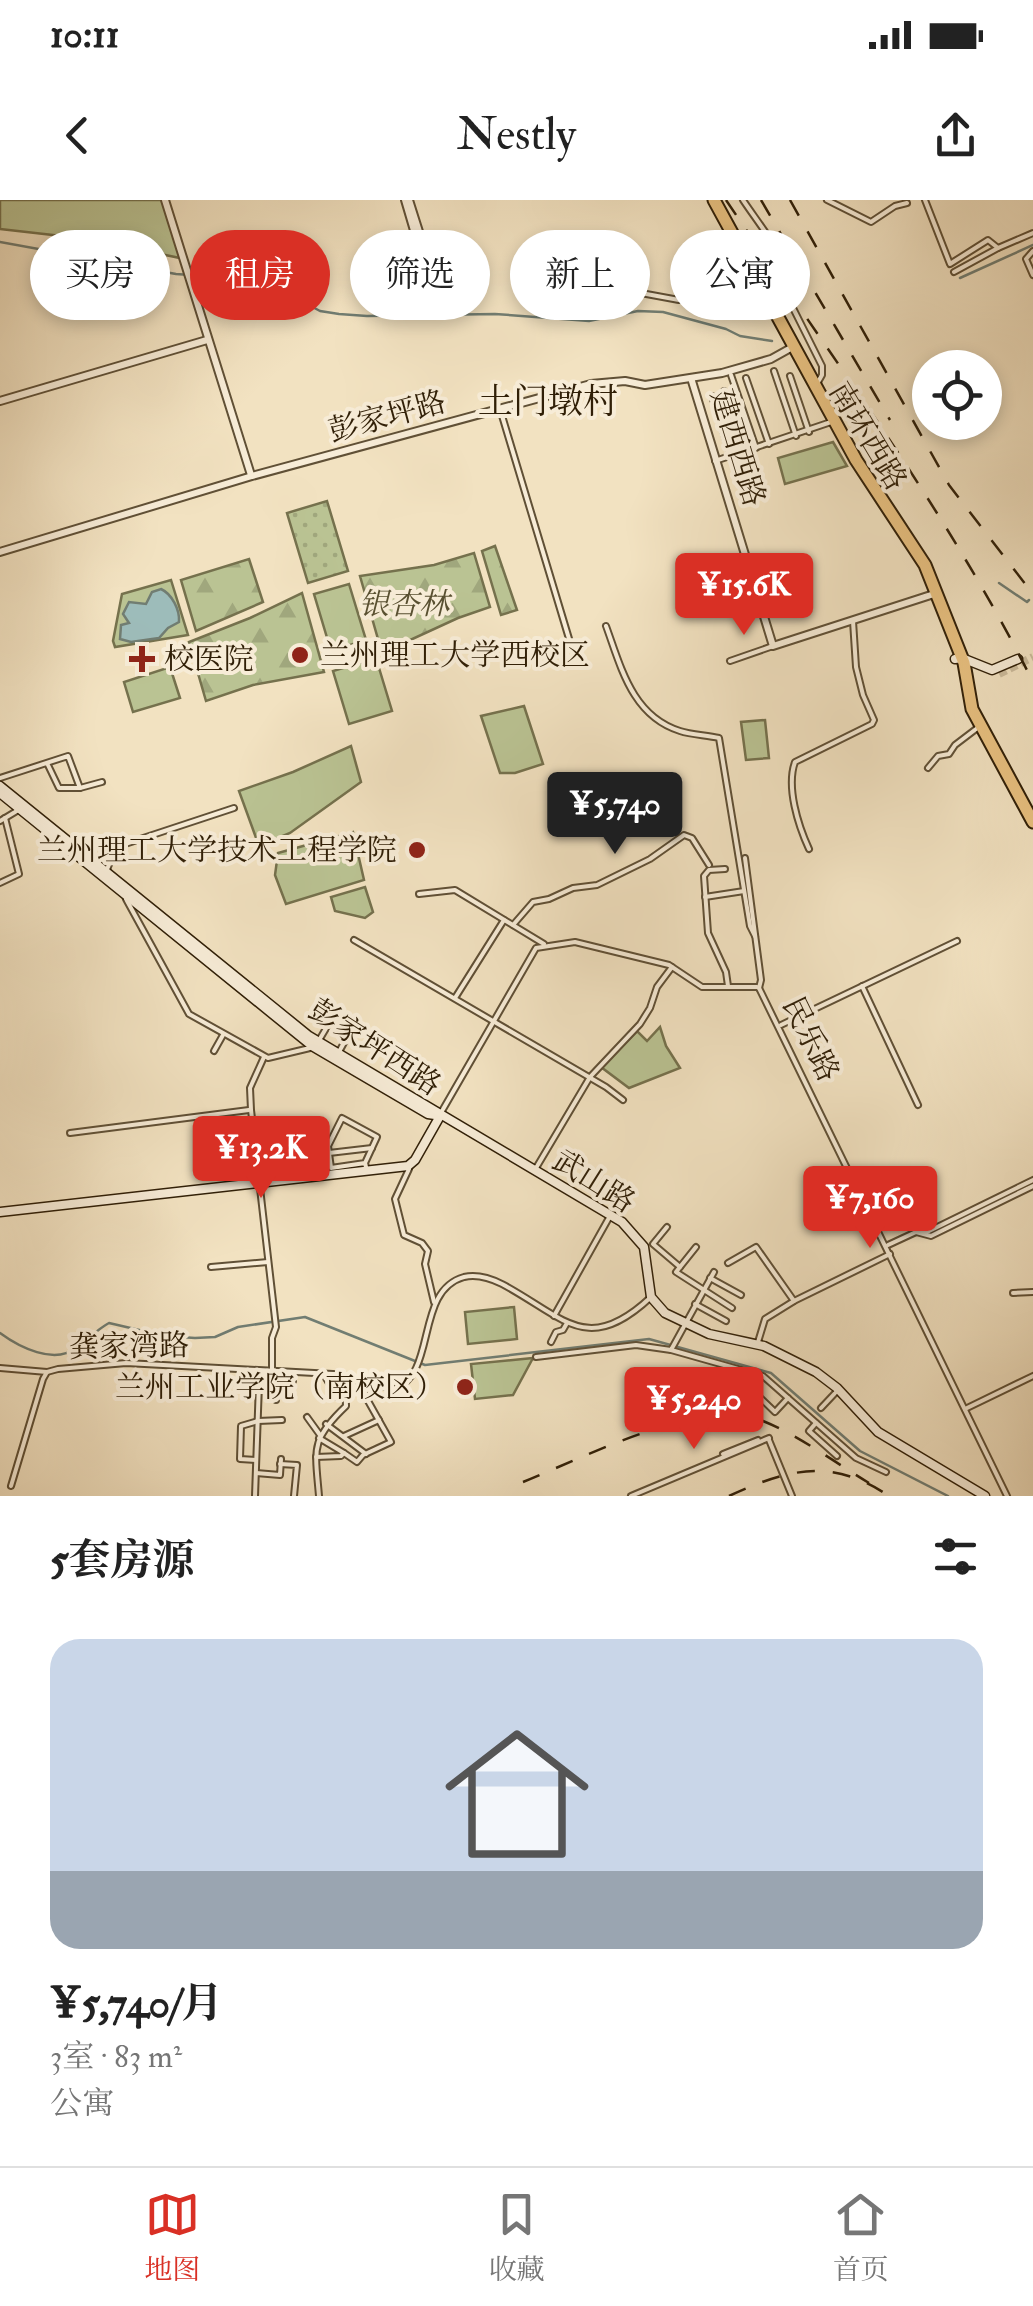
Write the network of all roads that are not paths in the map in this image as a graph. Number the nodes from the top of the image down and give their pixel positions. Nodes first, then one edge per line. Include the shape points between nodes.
1 (165, 200) edge
2 (407, 200) edge
3 (711, 200) edge
4 (743, 200) edge
5 (827, 200) edge
6 (925, 200) edge
7 (907, 204) dead end
8 (416, 230) edge
9 (726, 230) edge
10 (762, 230) edge
11 (1033, 233) edge
12 (998, 248) junction
13 (1033, 250) edge
14 (954, 272) dead end
15 (1033, 275) edge
16 (774, 320) edge
17 (800, 320) edge
18 (207, 340) junction
19 (789, 348) junction
20 (774, 371) dead end
21 (731, 375) dead end
22 (790, 376) dead end
23 (691, 378) junction
24 (746, 378) dead end
25 (814, 384) junction
26 (724, 392) dead end
27 (712, 396) dead end
28 (0, 401) edge
29 (500, 408) junction
30 (832, 423) junction
31 (808, 432) junction
32 (796, 436) junction
33 (769, 444) junction
34 (756, 448) junction
35 (744, 452) junction
36 (731, 456) junction
37 (715, 461) junction
38 (252, 476) junction
39 (0, 552) edge
40 (934, 595) junction
41 (853, 621) junction
42 (606, 626) dead end
43 (570, 642) dead end
44 (773, 646) junction
45 (1018, 659) dead end
46 (959, 661) junction
47 (730, 662) dead end
48 (998, 674) dead end
49 (981, 726) junction
50 (47, 763) junction
51 (928, 768) dead end
52 (0, 778) edge
53 (102, 782) dead end
54 (80, 788) junction
55 (0, 789) edge
56 (234, 808) dead end
57 (20, 809) junction
58 (3, 820) edge
59 (1033, 822) edge
60 (809, 849) dead end
61 (746, 858) dead end
62 (709, 865) dead end
63 (725, 870) dead end
64 (106, 872) junction
65 (0, 883) edge
66 (744, 891) junction
67 (419, 894) dead end
68 (126, 895) junction
69 (705, 898) junction
70 (504, 920) junction
71 (513, 925) junction
72 (755, 936) junction
73 (354, 940) dead end
74 (958, 940) dead end
75 (547, 946) junction
76 (672, 967) junction
77 (728, 986) junction
78 (862, 986) junction
79 (759, 988) junction
80 (455, 998) junction
81 (495, 1022) junction
82 (328, 1025) dead end
83 (780, 1026) junction
84 (351, 1030) dead end
85 (223, 1035) junction
86 (315, 1042) junction
87 (214, 1051) dead end
88 (338, 1055) junction
89 (264, 1056) junction
90 (590, 1078) junction
91 (623, 1100) dead end
92 (918, 1104) dead end
93 (250, 1110) junction
94 (440, 1116) junction
95 (70, 1133) dead end
96 (372, 1148) junction
97 (329, 1153) junction
98 (411, 1164) junction
99 (366, 1167) junction
100 (534, 1170) junction
101 (259, 1183) junction
102 (1033, 1183) edge
103 (0, 1212) edge
104 (610, 1214) junction
105 (667, 1227) dead end
106 (886, 1246) junction
107 (696, 1247) dead end
108 (890, 1254) junction
109 (268, 1262) junction
110 (728, 1263) dead end
111 (211, 1267) dead end
112 (680, 1267) junction
113 (702, 1291) junction
114 (1033, 1292) edge
115 (1012, 1293) dead end
116 (741, 1295) dead end
117 (651, 1297) junction
118 (794, 1301) junction
119 (695, 1304) junction
120 (435, 1307) junction
121 (732, 1308) dead end
122 (554, 1316) junction
123 (726, 1320) dead end
124 (567, 1323) junction
125 (684, 1323) junction
126 (551, 1342) dead end
127 (757, 1344) junction
128 (671, 1348) junction
129 (536, 1356) dead end
130 (0, 1368) edge
131 (272, 1371) junction
132 (47, 1372) junction
133 (294, 1372) junction
134 (323, 1374) junction
135 (759, 1374) junction
136 (1033, 1376) edge
137 (345, 1378) junction
138 (358, 1382) junction
139 (276, 1383) junction
140 (748, 1386) junction
141 (838, 1390) junction
142 (348, 1394) junction
143 (788, 1398) junction
144 (276, 1400) dead end
145 (733, 1401) dead end
146 (821, 1408) dead end
147 (965, 1409) junction
148 (308, 1417) dead end
149 (282, 1420) dead end
150 (379, 1420) junction
151 (258, 1421) junction
152 (816, 1423) junction
153 (326, 1424) junction
154 (320, 1436) junction
155 (344, 1436) junction
156 (768, 1438) junction
157 (344, 1453) junction
158 (366, 1454) junction
159 (723, 1454) dead end
160 (836, 1456) dead end
161 (316, 1457) junction
162 (256, 1460) junction
163 (886, 1472) dead end
164 (256, 1473) junction
165 (11, 1486) dead end
166 (254, 1496) edge
167 (294, 1496) edge
168 (319, 1496) edge
169 (631, 1496) edge
170 (792, 1496) edge
171 (986, 1496) edge
172 (1007, 1496) edge

1 - 18 street
2 - 8 street
3 - 9 highway, 南环西路
3 - 25 highway, 南环西路
4 - 10 street
5 - 7 street via 871,222
6 - 12 street via 950,264 988,240
11 - 12 street
12 - 14 street
13 - 15 street via 1026,259
16 - 19 highway, 南环西路
17 - 25 street via 822,366
18 - 28 street
18 - 38 street
19 - 23 street, 彭家坪路 via 755,364
19 - 30 highway, 南环西路
20 - 32 street
21 - 34 street
22 - 31 street
23 - 29 street, 彭家坪路 via 591,384
23 - 37 street, 建西西路
24 - 33 street
25 - 30 highway, 南环西路
26 - 35 street
27 - 36 street
29 - 38 street, 彭家坪路
29 - 43 street
30 - 31 street
30 - 40 highway, 南环西路 via 917,549
31 - 32 street
32 - 33 street
33 - 34 street
34 - 35 street
35 - 36 street
36 - 37 street
37 - 44 street, 建西西路
38 - 39 street, 彭家坪路
40 - 41 street
40 - 46 highway
41 - 44 street
41 - 60 street via 856,667 874,720 794,762 796,806
42 - 66 street via 642,707 679,731 719,738
44 - 47 street
45 - 46 main road via 992,670
46 - 48 main road
46 - 49 highway
49 - 51 street
49 - 59 highway
50 - 52 street
50 - 54 street via 59,788
50 - 54 street via 68,756
53 - 54 street
55 - 57 main road, 彭家坪西路
55 - 64 main road, 彭家坪西路
56 - 64 street via 116,847
57 - 58 street
57 - 68 main road, 彭家坪西路
58 - 65 street via 19,874
61 - 72 street
62 - 71 street via 684,835 597,885 533,902
63 - 69 street via 706,872
64 - 86 main road, 彭家坪西路
66 - 69 street
66 - 72 street
67 - 70 street via 455,890
68 - 85 street via 189,1014
68 - 86 main road, 彭家坪西路
69 - 77 street via 708,932
70 - 71 street
70 - 80 street
71 - 75 street
72 - 79 street
73 - 80 street
74 - 78 street
75 - 76 street, 民乐路 via 575,942
75 - 81 street via 532,952
76 - 77 street, 民乐路 via 702,987
76 - 90 street via 640,1024
77 - 79 street, 民乐路
78 - 83 street
78 - 92 street
79 - 83 street, 民乐路
80 - 81 street
81 - 90 street
81 - 94 street
82 - 86 street
83 - 106 street, 民乐路
84 - 88 street
85 - 87 street
85 - 89 street
86 - 88 main road, 彭家坪西路
86 - 89 street via 307,1050
86 - 94 main road, 彭家坪西路
88 - 94 main road, 彭家坪西路
89 - 93 street via 250,1088
90 - 91 street
90 - 100 street
93 - 95 street
93 - 101 street
94 - 98 main road
94 - 100 main road, 武山路
96 - 97 street
96 - 97 street via 377,1137 342,1118
96 - 99 street
97 - 99 street via 330,1168
98 - 99 main road
98 - 120 street via 395,1204 404,1236 428,1251
99 - 101 main road
100 - 104 main road, 武山路
101 - 103 main road
101 - 109 street
102 - 106 street via 931,1236 916,1232
104 - 117 main road, 武山路 via 644,1247
104 - 122 street
105 - 112 street via 653,1244
106 - 108 street, 民乐路
107 - 112 street
108 - 118 street
108 - 147 street, 民乐路
109 - 111 street
109 - 131 street via 276,1327
110 - 118 street via 758,1248
112 - 113 street via 676,1272
113 - 116 street via 712,1275
113 - 119 street
113 - 121 street
114 - 115 street
117 - 124 street via 607,1327
117 - 125 main road
118 - 127 street via 765,1319
119 - 123 street
119 - 125 street
120 - 122 street via 451,1284 475,1276
120 - 138 street, 龚家湾路 via 412,1377 398,1389
122 - 124 street
124 - 126 street
125 - 127 main road
125 - 128 street
127 - 141 main road
128 - 129 street via 636,1344
128 - 135 street
130 - 132 street
131 - 132 street, 龚家湾路 via 126,1364
131 - 133 street, 龚家湾路
132 - 165 street, 龚家湾路
133 - 134 street, 龚家湾路
133 - 139 street via 292,1381
134 - 137 street, 龚家湾路
134 - 142 street via 337,1397
135 - 140 street
135 - 143 street
136 - 147 street
137 - 138 street, 龚家湾路
137 - 142 street
138 - 150 street
139 - 144 street
139 - 151 street via 259,1383
140 - 143 street via 775,1412
140 - 145 street
141 - 146 street
141 - 171 main road via 878,1432
142 - 153 street via 346,1406
143 - 152 street
147 - 172 street, 民乐路
148 - 154 street
149 - 151 street
150 - 155 street
150 - 158 street via 391,1442
151 - 162 street
151 - 162 street via 241,1426 240,1458
152 - 160 street via 809,1431
152 - 163 street via 856,1458
153 - 154 street
153 - 155 street
154 - 157 street
154 - 161 street
155 - 158 street
156 - 159 street
156 - 169 street
156 - 170 street
157 - 158 street via 358,1462
157 - 161 street
161 - 168 street
162 - 164 street
164 - 166 street
164 - 167 street via 280,1475 280,1462 296,1465

